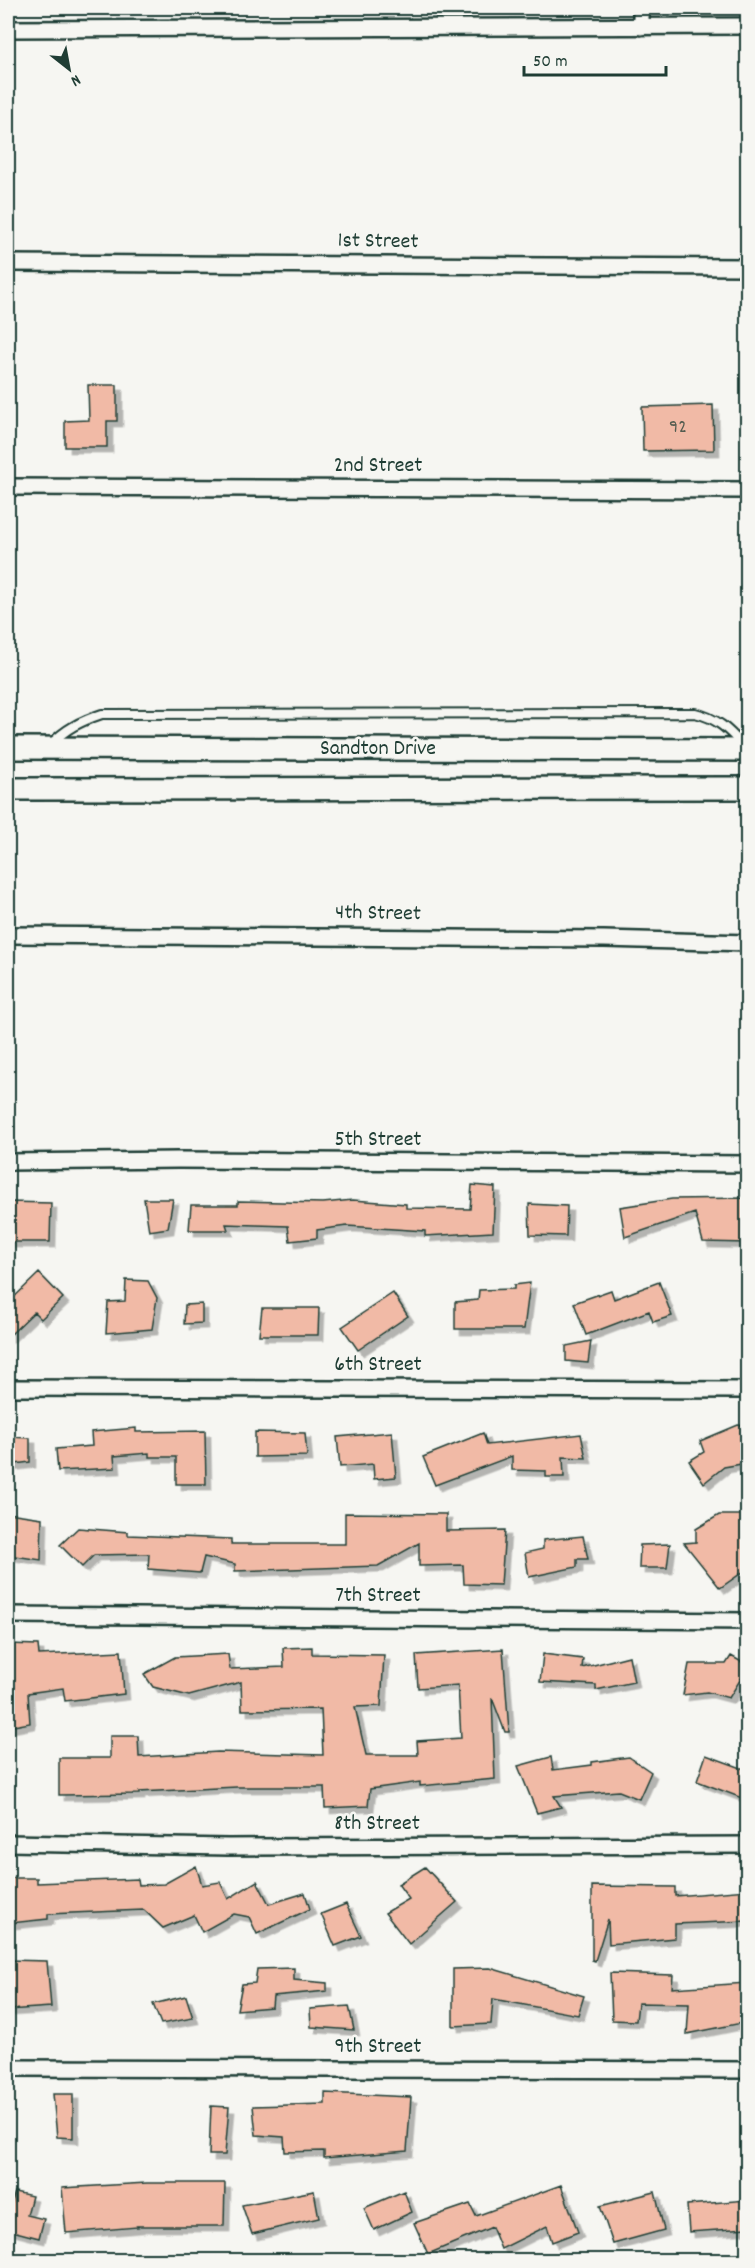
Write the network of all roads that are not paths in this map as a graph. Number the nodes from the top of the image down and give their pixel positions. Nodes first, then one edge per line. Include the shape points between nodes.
1 (642, 8) edge
2 (747, 26) edge
3 (641, 27) junction
4 (8, 28) edge
5 (8, 263) edge
6 (747, 267) edge
7 (8, 487) edge
8 (747, 490) edge
9 (8, 748) edge
10 (47, 748) junction
11 (747, 750) edge
12 (747, 788) edge
13 (8, 789) edge
14 (8, 935) edge
15 (747, 943) edge
16 (8, 1162) edge
17 (747, 1164) edge
18 (8, 1388) edge
19 (747, 1390) edge
20 (8, 1615) edge
21 (747, 1621) edge
22 (8, 1843) edge
23 (747, 1845) edge
24 (8, 2068) edge
25 (747, 2070) edge

1 - 3 street
2 - 3 street
3 - 4 street
5 - 6 street, 1st Street
7 - 8 street, 2nd Street
9 - 10 main road, Sandton Drive
10 - 11 main road, Sandton Drive
10 - 11 lane via 70,728 102,714 695,713 716,720
12 - 13 main road, Sandton Drive
14 - 15 street, 4th Street via 580,938
16 - 17 street, 5th Street
18 - 19 street, 6th Street
20 - 21 street, 7th Street
22 - 23 street, 8th Street
24 - 25 street, 9th Street

